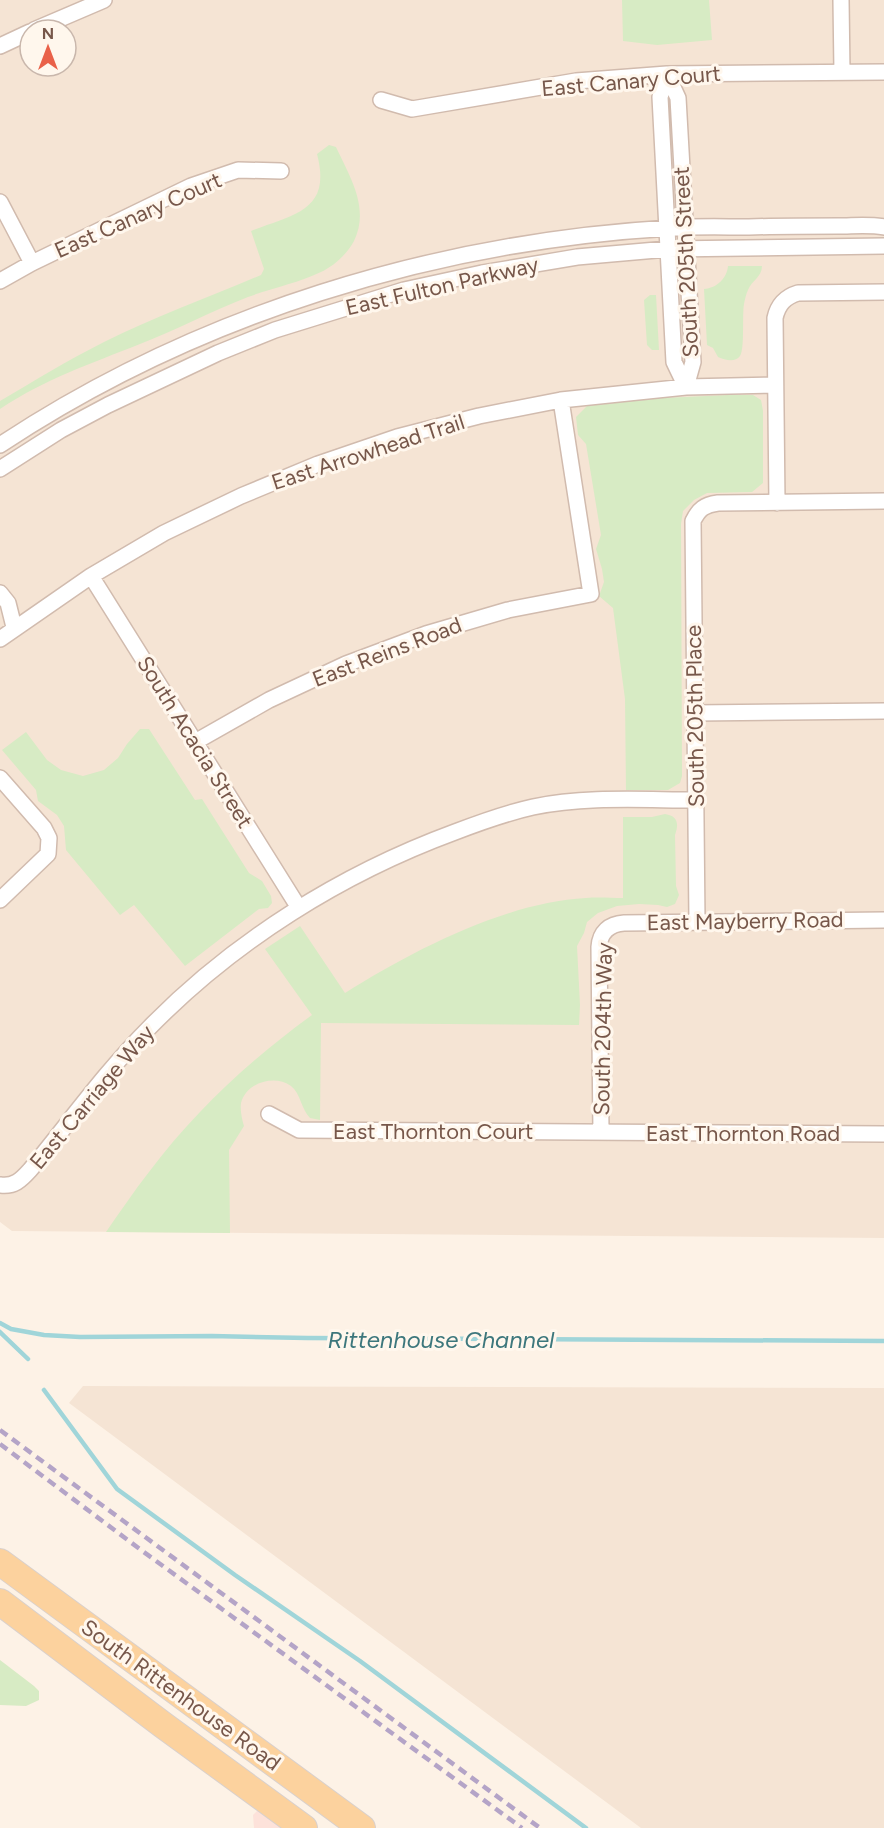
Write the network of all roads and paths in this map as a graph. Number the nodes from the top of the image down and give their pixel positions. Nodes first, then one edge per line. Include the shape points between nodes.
1 (104, 0) edge
2 (842, 0) edge
3 (62, 18) edge
4 (18, 38) edge
5 (0, 46) edge
6 (842, 72) junction
7 (884, 72) edge
8 (667, 74) junction
9 (381, 100) dead end
10 (281, 171) dead end
11 (0, 202) edge
12 (884, 226) edge
13 (685, 227) junction
14 (666, 228) junction
15 (884, 246) edge
16 (668, 249) junction
17 (687, 249) junction
18 (32, 263) junction
19 (0, 281) edge
20 (884, 292) edge
21 (776, 385) junction
22 (686, 387) junction
23 (561, 400) junction
24 (0, 445) edge
25 (0, 469) edge
26 (884, 501) edge
27 (777, 502) junction
28 (91, 576) junction
29 (0, 593) edge
30 (0, 619) edge
31 (14, 627) junction
32 (0, 639) edge
33 (884, 711) edge
34 (695, 712) junction
35 (195, 742) junction
36 (0, 778) edge
37 (696, 800) junction
38 (0, 900) edge
39 (299, 908) junction
40 (884, 920) edge
41 (697, 922) junction
42 (607, 928) joint
43 (269, 1114) dead end
44 (601, 1132) junction
45 (884, 1134) edge
46 (4, 1186) edge
47 (0, 1562) edge
48 (0, 1602) edge
49 (304, 1828) edge
50 (362, 1828) edge

1 - 3 street
2 - 6 street
4 - 5 street
6 - 7 street, East Canary Court
6 - 8 street, East Canary Court
8 - 9 street, East Canary Court via 576,81 412,109
8 - 13 street, South 205th Street via 678,98
8 - 14 street, South 205th Street via 660,97
10 - 18 street, East Canary Court via 238,170 191,186
11 - 18 street
12 - 13 street, East Fulton Parkway
13 - 14 street, East Fulton Parkway
13 - 17 street, South 205th Street
14 - 16 street, South 205th Street
14 - 24 street, East Fulton Parkway via 491,250 324,292 211,332 70,401
15 - 17 street, East Fulton Parkway
16 - 17 street, East Fulton Parkway
16 - 22 street, South 205th Street via 674,362
16 - 25 street, East Fulton Parkway via 577,257 482,273 404,290 275,330 108,405
17 - 22 street, South 205th Street via 693,362
18 - 19 street, East Canary Court
20 - 21 street via 789,296 780,304 775,318
21 - 22 street, East Arrowhead Trail
21 - 27 street
22 - 23 street, East Arrowhead Trail
23 - 28 street, East Arrowhead Trail via 479,416 318,464 164,534
23 - 35 street, East Reins Road via 591,594 508,610 426,634 346,664 269,700
26 - 27 street
27 - 34 street, South 205th Place via 707,505 693,521
28 - 31 street, East Arrowhead Trail
28 - 35 street, South Acacia Street
29 - 31 street via 8,603
30 - 31 street
31 - 32 street, East Arrowhead Trail
33 - 34 street
34 - 37 street, South 205th Place
35 - 39 street, South Acacia Street
36 - 38 street via 49,838 48,854
37 - 39 street, East Carriage Way via 576,801 494,817 371,867
37 - 41 street, South 205th Place
39 - 46 street, East Carriage Way via 206,975 150,1027 19,1182
40 - 41 street, East Mayberry Road
41 - 42 street, East Mayberry Road via 624,923
42 - 44 street, South 204th Way via 599,948
43 - 44 street, East Thornton Court via 299,1130
44 - 45 street, East Thornton Road
47 - 50 main road, South Rittenhouse Road
48 - 49 main road, South Rittenhouse Road

